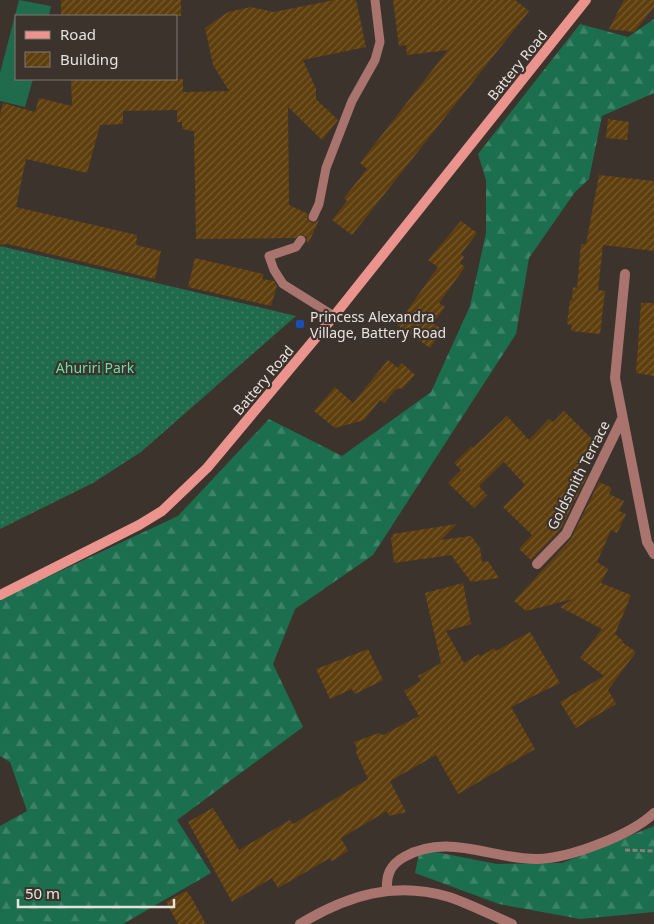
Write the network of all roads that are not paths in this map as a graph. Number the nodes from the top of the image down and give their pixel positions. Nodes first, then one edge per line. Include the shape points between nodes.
1 (375, 0) edge
2 (586, 0) edge
3 (313, 217) dead end
4 (301, 240) dead end
5 (625, 274) dead end
6 (334, 316) junction
7 (622, 419) junction
8 (654, 554) edge
9 (537, 564) dead end
10 (0, 595) edge
11 (654, 814) edge
12 (387, 891) junction
13 (300, 924) edge
14 (512, 924) edge

1 - 3 lane via 380,42 375,60 352,100 326,168
2 - 6 street, Battery Road
4 - 6 lane via 296,247 269,256 274,270 283,284
5 - 7 street, Goldsmith Terrace via 615,364
6 - 10 street, Battery Road via 207,468 162,511 110,541
7 - 8 street, Goldsmith Terrace via 647,542
7 - 9 street, Goldsmith Terrace via 566,534
11 - 12 street via 616,838 539,859 459,846 443,845 414,851 392,866 386,876
12 - 13 street via 356,897
12 - 14 street via 408,890 450,898

